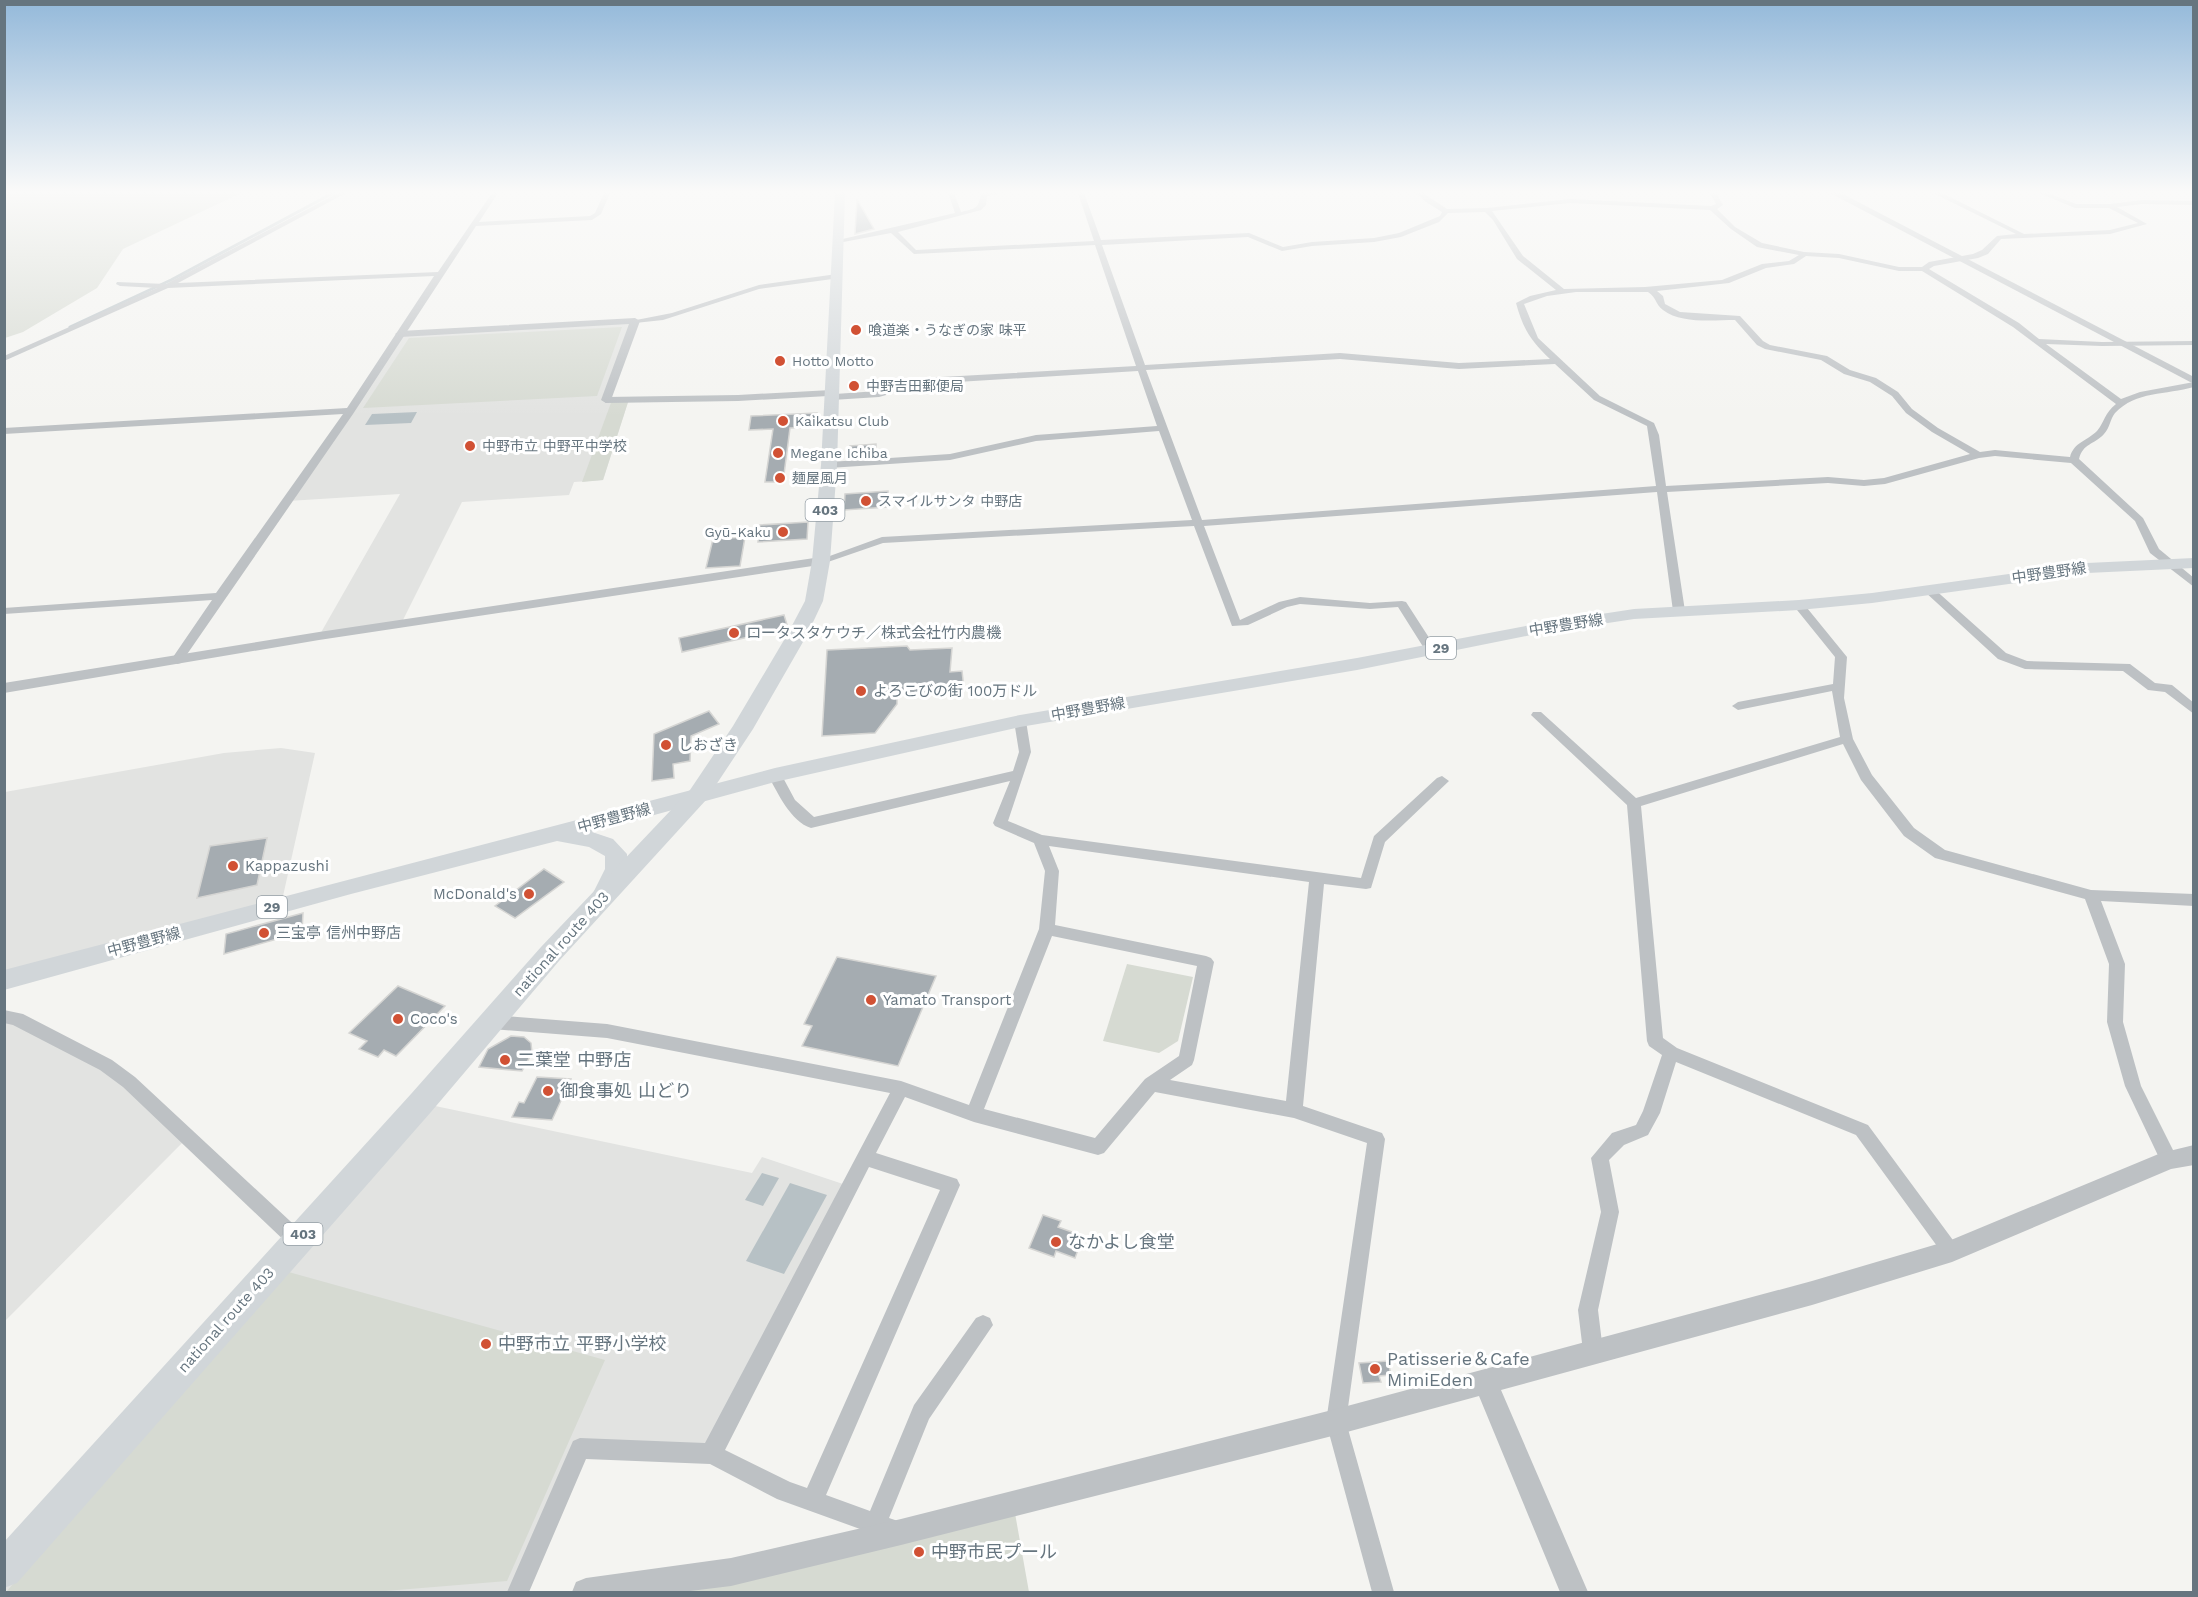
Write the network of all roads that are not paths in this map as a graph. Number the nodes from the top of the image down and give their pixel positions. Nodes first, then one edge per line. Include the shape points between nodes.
1 (201, 268) edge
2 (444, 268) edge
3 (837, 268) edge
4 (1106, 268) edge
5 (1533, 268) edge
6 (1763, 268) edge
7 (1892, 268) edge
8 (1976, 268) edge
9 (1924, 269) joint
10 (439, 274) junction
11 (837, 276) junction
12 (120, 284) dead end
13 (166, 286) junction
14 (1649, 289) junction
15 (1563, 292) junction
16 (635, 321) junction
17 (400, 334) junction
18 (2038, 341) junction
19 (2193, 343) edge
20 (2124, 344) junction
21 (4, 359) edge
22 (1557, 361) junction
23 (1143, 368) junction
24 (2193, 382) edge
25 (831, 395) junction
26 (606, 400) joint
27 (2120, 403) junction
28 (350, 411) junction
29 (1162, 428) junction
30 (4, 431) edge
31 (1978, 455) junction
32 (2074, 460) junction
33 (829, 465) junction
34 (1660, 489) junction
35 (1197, 523) junction
36 (820, 561) junction
37 (2168, 562) junction
38 (2193, 563) edge
39 (2193, 584) edge
40 (1928, 589) junction
41 (219, 596) junction
42 (1799, 605) junction
43 (4, 611) edge
44 (1679, 611) junction
45 (1431, 650) junction
46 (177, 660) junction
47 (1840, 686) junction
48 (4, 688) edge
49 (1738, 706) dead end
50 (2193, 710) edge
51 (1537, 715) dead end
52 (1020, 721) junction
53 (1847, 739) junction
54 (1019, 774) junction
55 (775, 775) junction
56 (1442, 781) dead end
57 (698, 795) junction
58 (1634, 803) junction
59 (541, 838) junction
60 (1040, 840) junction
61 (1317, 877) junction
62 (2091, 895) junction
63 (601, 898) junction
64 (2193, 900) edge
65 (1047, 929) junction
66 (4, 980) edge
67 (4, 1016) edge
68 (492, 1022) junction
69 (1671, 1053) junction
70 (1152, 1084) junction
71 (901, 1088) junction
72 (1294, 1110) junction
73 (975, 1114) junction
74 (2193, 1155) edge
75 (864, 1157) junction
76 (2169, 1160) junction
77 (297, 1240) junction
78 (1952, 1251) junction
79 (983, 1325) dead end
80 (1593, 1351) junction
81 (1485, 1382) junction
82 (1336, 1422) junction
83 (711, 1454) junction
84 (813, 1499) junction
85 (876, 1523) junction
86 (901, 1532) junction
87 (4, 1570) edge
88 (518, 1593) edge
89 (586, 1593) edge
90 (1383, 1593) edge
91 (1574, 1593) edge

1 - 13 street
2 - 10 street
3 - 11 highway, national route 403 / 403
4 - 23 street
5 - 15 street
6 - 14 street via 1725,282
7 - 9 street
8 - 20 street
9 - 18 street
10 - 13 street
10 - 17 street
11 - 16 street via 779,282 731,294 662,320
11 - 25 highway, national route 403 / 403
12 - 13 street
13 - 21 street
14 - 15 street
14 - 31 street via 1659,296 1663,309 1674,315 1737,318 1760,343 1824,358 1847,372 1873,380 1935,430
15 - 22 street via 1534,296 1520,303 1534,339
16 - 17 street
16 - 26 street
17 - 28 street
18 - 20 street
18 - 27 street
19 - 20 street
20 - 24 street
22 - 23 street via 1459,366 1340,356
22 - 34 street via 1597,398 1651,425
23 - 25 street via 924,381 879,394
23 - 29 street
24 - 27 street via 2185,388 2130,396
25 - 26 street
25 - 33 highway, national route 403 / 403
27 - 32 street via 2102,432 2077,449
28 - 30 street
28 - 41 street
29 - 33 street via 1036,438 950,457
29 - 35 street
31 - 32 street
31 - 34 street via 1885,481 1828,480
32 - 37 street via 2139,520 2154,551
33 - 36 highway, national route 403 / 403
34 - 35 street
34 - 44 street
35 - 36 street via 882,540
35 - 45 street via 1236,624 1251,622 1272,608 1293,601 1372,606 1393,602 1402,604
36 - 46 street
36 - 57 highway, national route 403 / 403 via 814,602 797,635
37 - 38 main road, 中野豊野線 / 29
37 - 39 street
37 - 40 main road, 中野豊野線 / 29 via 2087,568
40 - 42 main road, 中野豊野線 / 29
40 - 50 street via 2002,656 2025,665 2126,667 2152,687 2168,688
41 - 43 street
41 - 46 street
42 - 44 main road, 中野豊野線 / 29
42 - 47 street via 1841,657
44 - 45 main road, 中野豊野線 / 29 via 1536,629
45 - 52 main road, 中野豊野線 / 29
46 - 48 street
47 - 49 street
47 - 53 street via 1838,698
51 - 58 street
52 - 54 street via 1025,752
52 - 55 main road, 中野豊野線 / 29
53 - 58 street
53 - 62 street via 1866,777 1909,832 1940,854
54 - 55 street via 811,823 789,803
54 - 60 street via 1000,823
55 - 57 main road, 中野豊野線 / 29
56 - 61 street via 1379,840 1366,884
57 - 59 main road, 中野豊野線 / 29
57 - 63 highway, national route 403 / 403
58 - 69 street via 1655,1041
59 - 63 main road via 589,838 616,854 611,880
59 - 66 main road, 中野豊野線 / 29
60 - 61 street
60 - 65 street via 1052,871
61 - 72 street
62 - 64 street
62 - 76 street via 2117,964 2115,1022 2133,1086
63 - 68 highway, national route 403 / 403
65 - 70 street via 1206,962 1186,1060
65 - 73 street
67 - 77 street via 106,1065 129,1082
68 - 71 street via 607,1031
68 - 77 highway, national route 403 / 403
69 - 78 street via 1862,1130
69 - 80 street via 1642,1130 1617,1139 1600,1158 1610,1212 1588,1310
70 - 72 street
70 - 73 street via 1098,1147
71 - 73 street
71 - 75 street
72 - 82 street via 1376,1139
74 - 76 street
75 - 83 street
75 - 84 street via 951,1185
76 - 78 street
77 - 87 highway, national route 403 / 403
78 - 80 street
79 - 85 street via 921,1412
80 - 81 street
81 - 82 street
81 - 91 street
82 - 86 street
82 - 90 street
83 - 84 street via 785,1491
83 - 88 street via 580,1448
84 - 85 street
85 - 86 street
86 - 89 street via 731,1572

